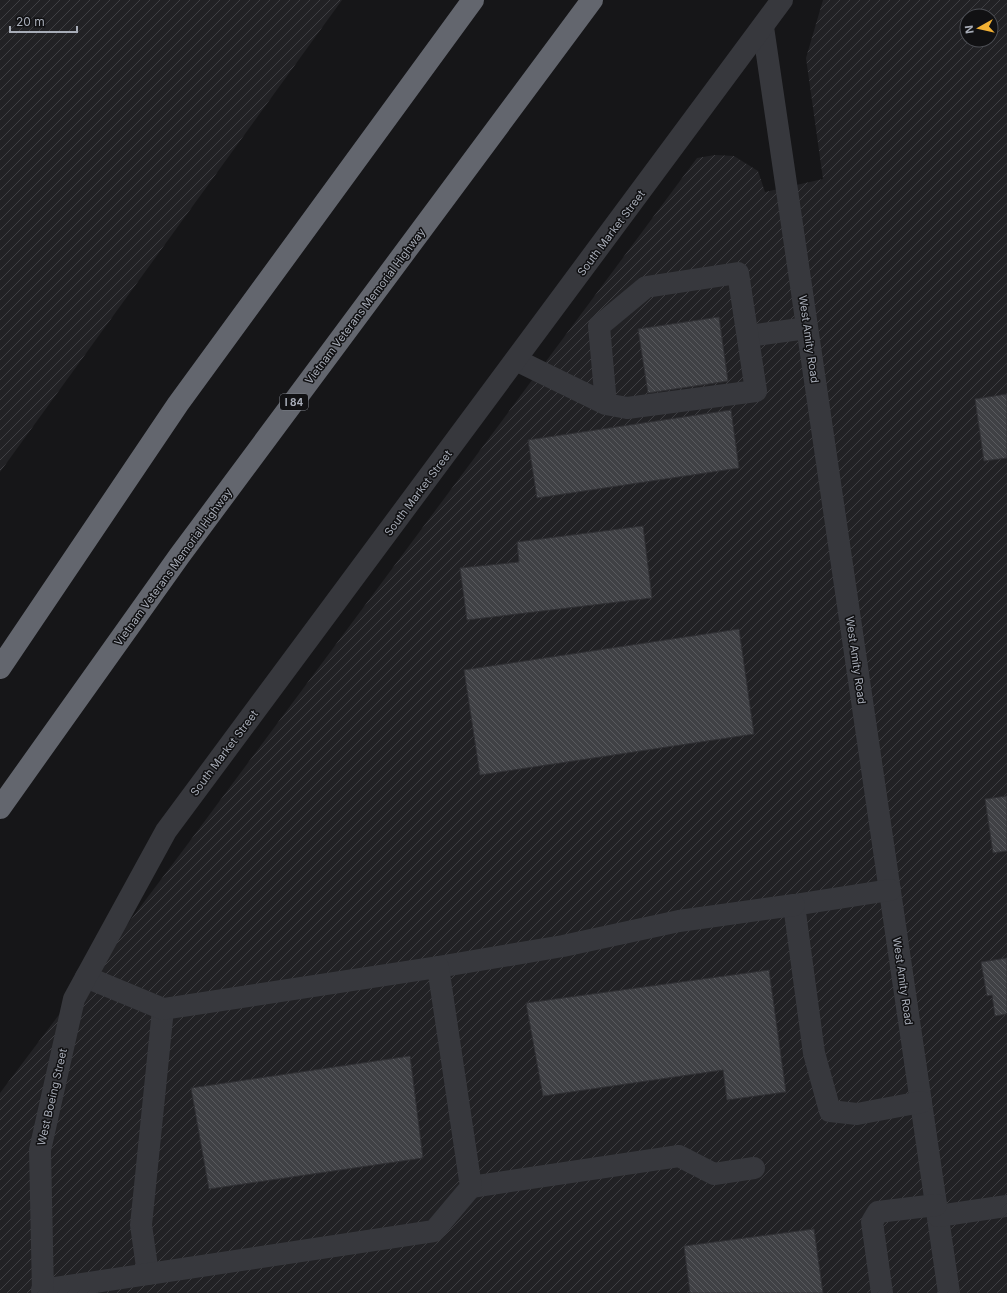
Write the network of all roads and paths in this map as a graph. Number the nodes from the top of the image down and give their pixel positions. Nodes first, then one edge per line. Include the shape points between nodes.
1 (473, 0) edge
2 (592, 0) edge
3 (782, 0) edge
4 (763, 27) junction
5 (807, 328) junction
6 (748, 336) junction
7 (516, 360) junction
8 (606, 404) junction
9 (0, 668) edge
10 (0, 808) edge
11 (890, 890) junction
12 (794, 905) junction
13 (438, 967) junction
14 (86, 977) junction
15 (74, 999) joint
16 (163, 1009) junction
17 (921, 1102) junction
18 (754, 1168) dead end
19 (471, 1187) junction
20 (1007, 1206) edge
21 (937, 1211) junction
22 (148, 1274) junction
23 (42, 1292) edge
24 (882, 1293) edge
25 (949, 1293) edge

1 - 9 highway via 178,404
2 - 10 highway, Vietnam Veterans Memorial Highway / I 84 via 180,555
3 - 4 street, South Market Street
4 - 5 street, West Amity Road
4 - 7 street, South Market Street
5 - 6 street
5 - 11 street, West Amity Road
6 - 8 street via 756,391 627,408
6 - 8 street via 738,273 646,287 599,326
7 - 8 street
7 - 14 street, South Market Street via 166,831
11 - 12 street
11 - 17 street, West Amity Road
12 - 13 street via 679,921 563,946
12 - 17 street via 814,1053 830,1111 857,1114
13 - 16 street
13 - 19 street
14 - 15 street, South Market Street
14 - 16 street
15 - 23 street, West Boeing Street via 40,1150
16 - 22 street via 141,1225
17 - 21 street, West Amity Road
18 - 19 street via 714,1174 679,1156
19 - 22 street via 434,1231
20 - 21 street
21 - 24 street via 878,1212 872,1222
21 - 25 street, West Amity Road
22 - 23 street

